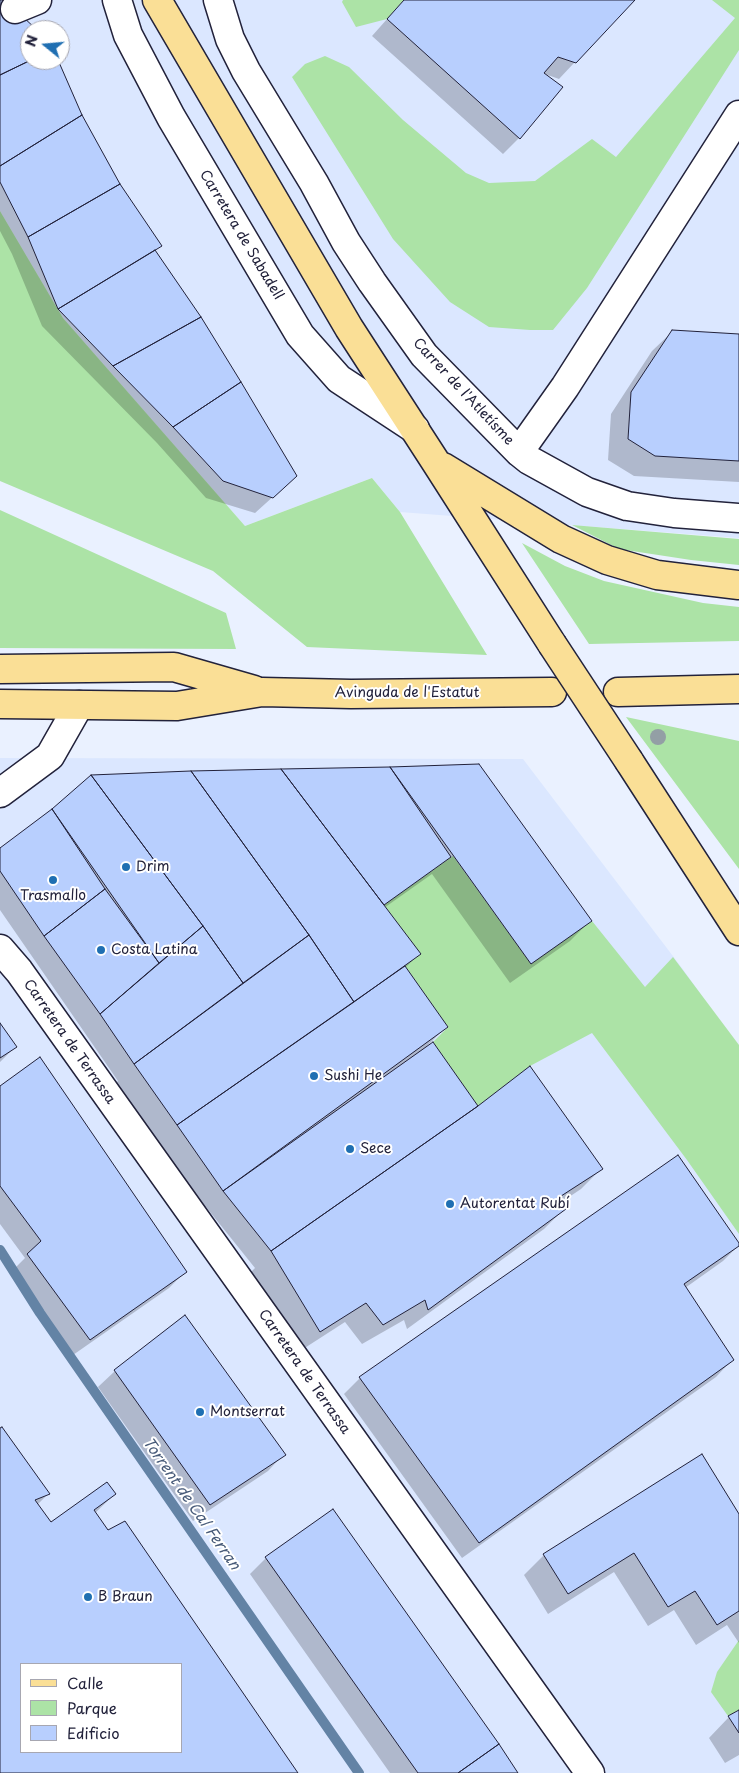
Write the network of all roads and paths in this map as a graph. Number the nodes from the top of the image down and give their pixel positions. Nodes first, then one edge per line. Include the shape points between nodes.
1 (118, 0) edge
2 (157, 0) edge
3 (201, 0) edge
4 (218, 0) edge
5 (230, 38) junction
6 (739, 115) edge
7 (414, 428) junction
8 (519, 452) junction
9 (438, 464) junction
10 (739, 518) edge
11 (739, 585) edge
12 (0, 669) edge
13 (739, 689) edge
14 (673, 690) junction
15 (262, 692) junction
16 (552, 692) dead end
17 (618, 692) dead end
18 (0, 704) edge
19 (27, 705) junction
20 (79, 705) junction
21 (739, 706) edge
22 (0, 714) edge
23 (0, 793) edge
24 (683, 844) junction
25 (739, 896) edge
26 (739, 931) edge
27 (0, 941) edge
28 (0, 949) edge
29 (18, 972) junction
30 (590, 1773) edge

1 - 7 street, Carretera de Sabadell via 128,35 172,117 300,336 339,379
2 - 7 main road via 349,328
3 - 5 street
4 - 5 street
5 - 8 street, Carrer de l'Atletísme via 346,242 402,325 424,355
6 - 8 street, Carrer de l'Atletísme via 565,387
7 - 9 main road
8 - 10 street via 587,492 627,506
9 - 11 main road via 561,539 607,560 657,575
9 - 24 main road, bridge
12 - 15 main road via 174,668
13 - 14 main road
14 - 17 main road
14 - 21 main road
15 - 16 main road, Avinguda de l'Estatut
15 - 20 main road via 177,706
18 - 19 main road
19 - 20 main road
19 - 22 street
20 - 23 street via 50,756
24 - 25 main road
24 - 26 main road
27 - 29 street
28 - 29 street
29 - 30 street, Carretera de Terrassa

